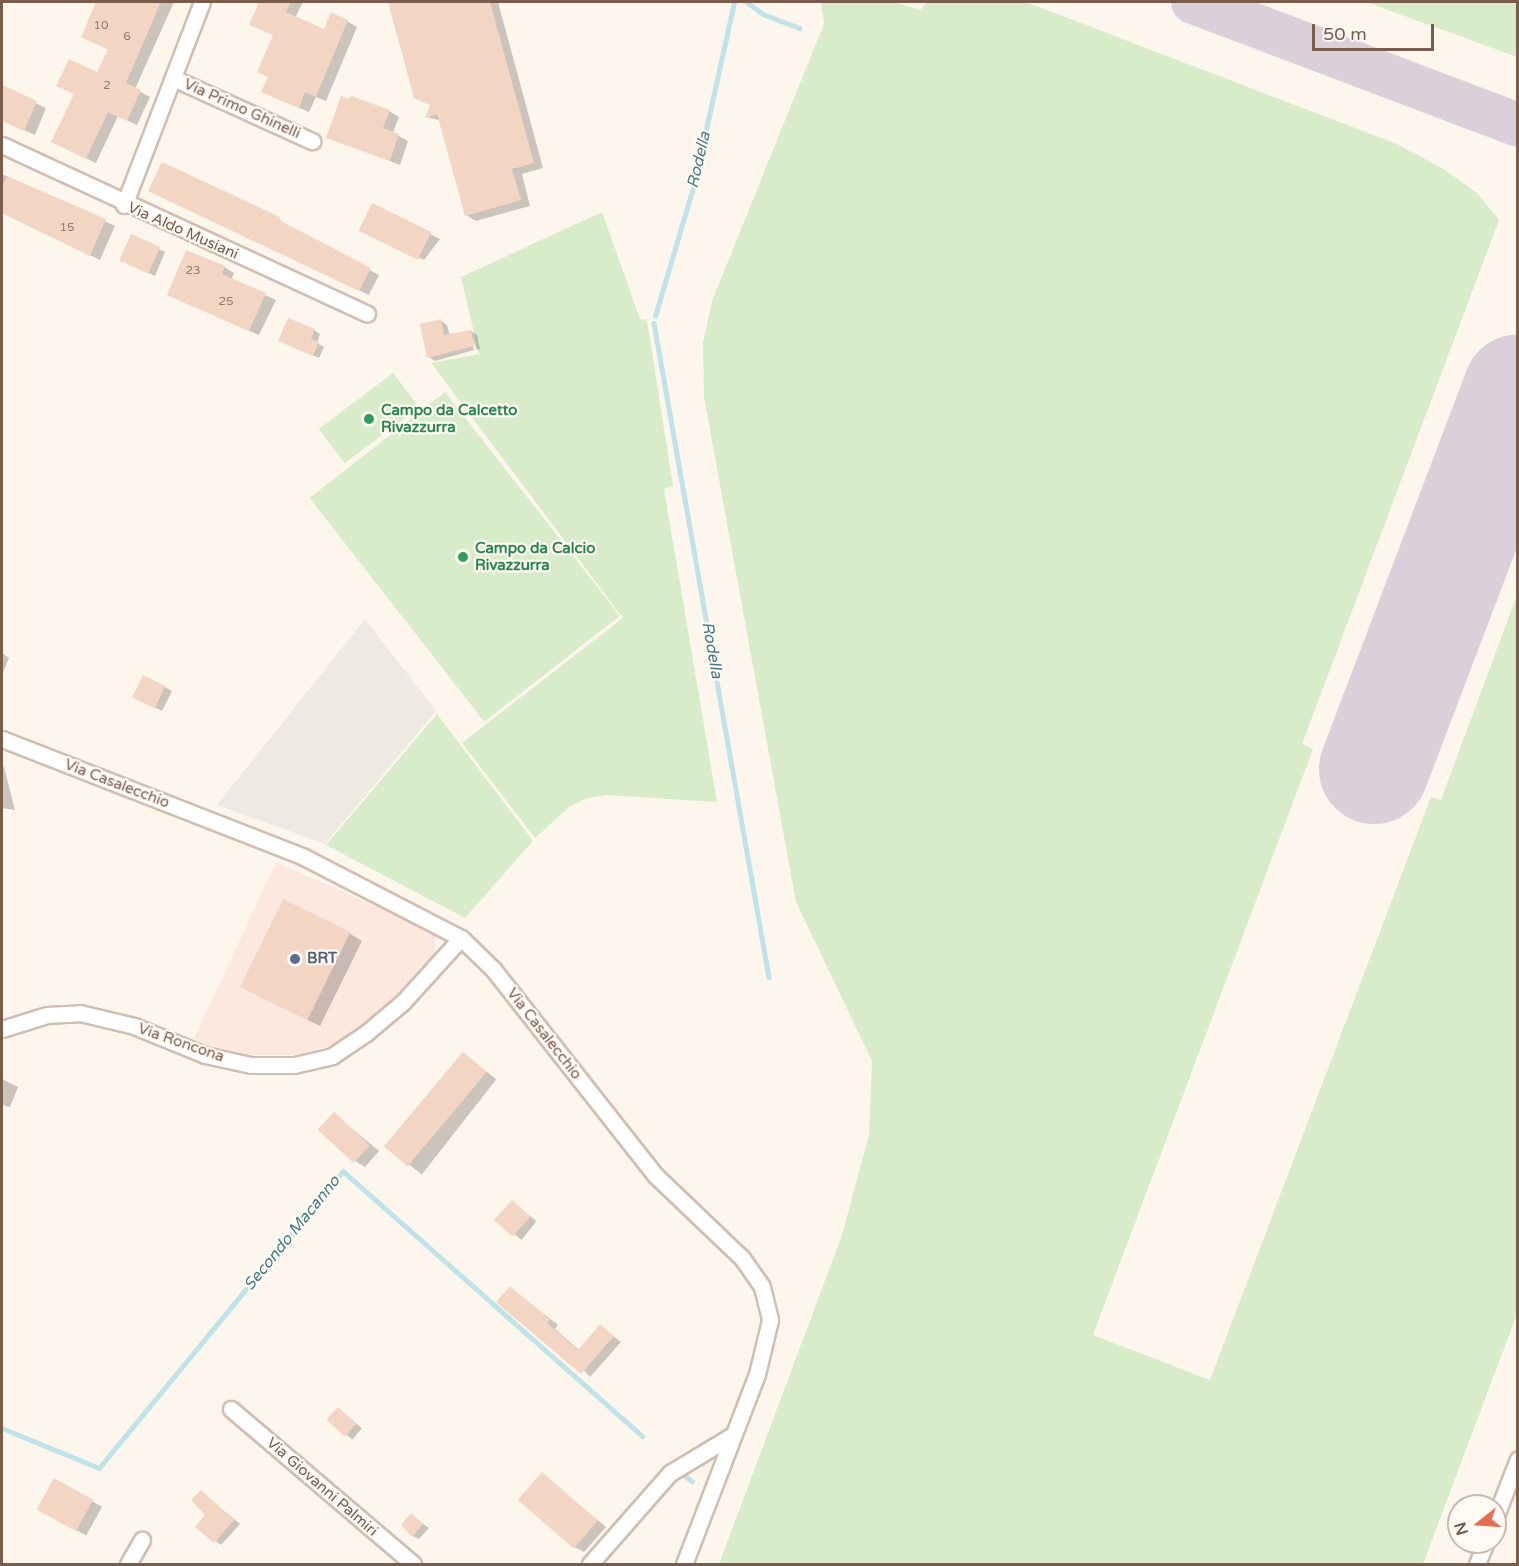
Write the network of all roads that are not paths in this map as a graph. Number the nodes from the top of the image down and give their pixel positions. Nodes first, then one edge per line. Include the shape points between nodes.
1 (202, 2) edge
2 (173, 78) junction
3 (312, 141) dead end
4 (2, 145) edge
5 (124, 205) junction
6 (367, 314) dead end
7 (2, 739) edge
8 (461, 938) junction
9 (2, 1029) edge
10 (231, 1409) dead end
11 (733, 1436) junction
12 (1518, 1459) edge
13 (1504, 1494) edge
14 (142, 1540) dead end
15 (128, 1564) edge
16 (412, 1564) edge
17 (590, 1564) edge
18 (684, 1564) edge

1 - 2 street, Via Primo Ghinelli
2 - 3 street, Via Primo Ghinelli
2 - 5 street, Via Primo Ghinelli
4 - 5 street, Via Aldo Musiani
5 - 6 street, Via Aldo Musiani
7 - 8 street, Via Casalecchio via 302,856
8 - 9 street, Via Roncona via 403,1002 365,1034 332,1056 294,1065 251,1065 205,1055 134,1026 80,1013 47,1015
8 - 11 street, Via Casalecchio via 493,969 655,1175 742,1258 762,1287 770,1320 757,1374
10 - 16 street, Via Giovanni Palmiri
11 - 17 street via 670,1473
11 - 18 street, Via Casalecchio
12 - 13 street
14 - 15 street

